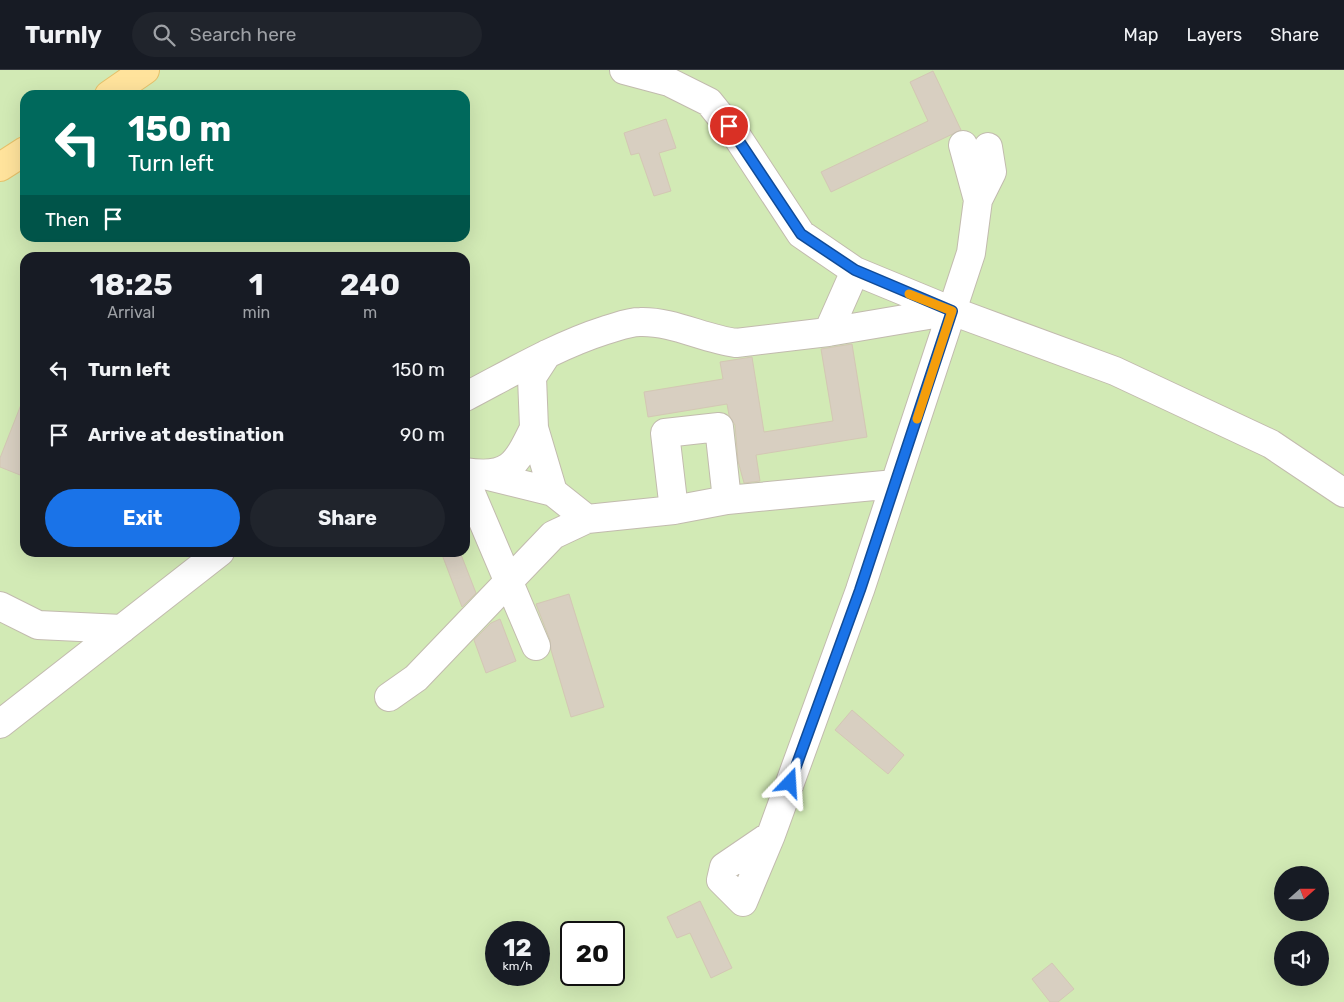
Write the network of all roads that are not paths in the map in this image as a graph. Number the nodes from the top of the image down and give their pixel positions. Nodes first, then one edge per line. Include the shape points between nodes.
1 (145, 70) edge
2 (624, 70) edge
3 (116, 90) edge
4 (976, 146) dead end
5 (20, 154) edge
6 (0, 167) edge
7 (855, 270) junction
8 (952, 311) junction
9 (828, 332) junction
10 (547, 354) junction
11 (470, 394) edge
12 (534, 428) junction
13 (471, 475) edge
14 (895, 484) junction
15 (553, 492) junction
16 (1344, 493) edge
17 (728, 500) junction
18 (674, 510) junction
19 (587, 519) junction
20 (214, 557) edge
21 (508, 582) junction
22 (0, 606) edge
23 (122, 629) junction
24 (536, 646) dead end
25 (389, 697) dead end
26 (0, 724) edge
27 (771, 836) dead end

1 - 3 main road
2 - 7 lane via 669,82 709,102 738,138 801,234
4 - 8 lane via 978,200 971,253
5 - 6 main road
7 - 8 lane
7 - 9 lane
8 - 9 lane
8 - 14 lane
8 - 16 lane via 1115,371 1271,444
9 - 10 lane via 736,343 685,329 639,322 586,336
10 - 11 lane
10 - 12 lane via 532,377
12 - 13 lane via 520,457 506,470
12 - 15 lane
13 - 15 lane
13 - 21 lane
14 - 17 lane
14 - 27 lane
15 - 19 lane
17 - 18 lane
17 - 18 lane via 719,427 665,433
18 - 19 lane
19 - 21 lane via 553,535
20 - 23 lane
21 - 24 lane
21 - 25 lane via 416,678
22 - 23 lane via 38,625
23 - 26 lane

